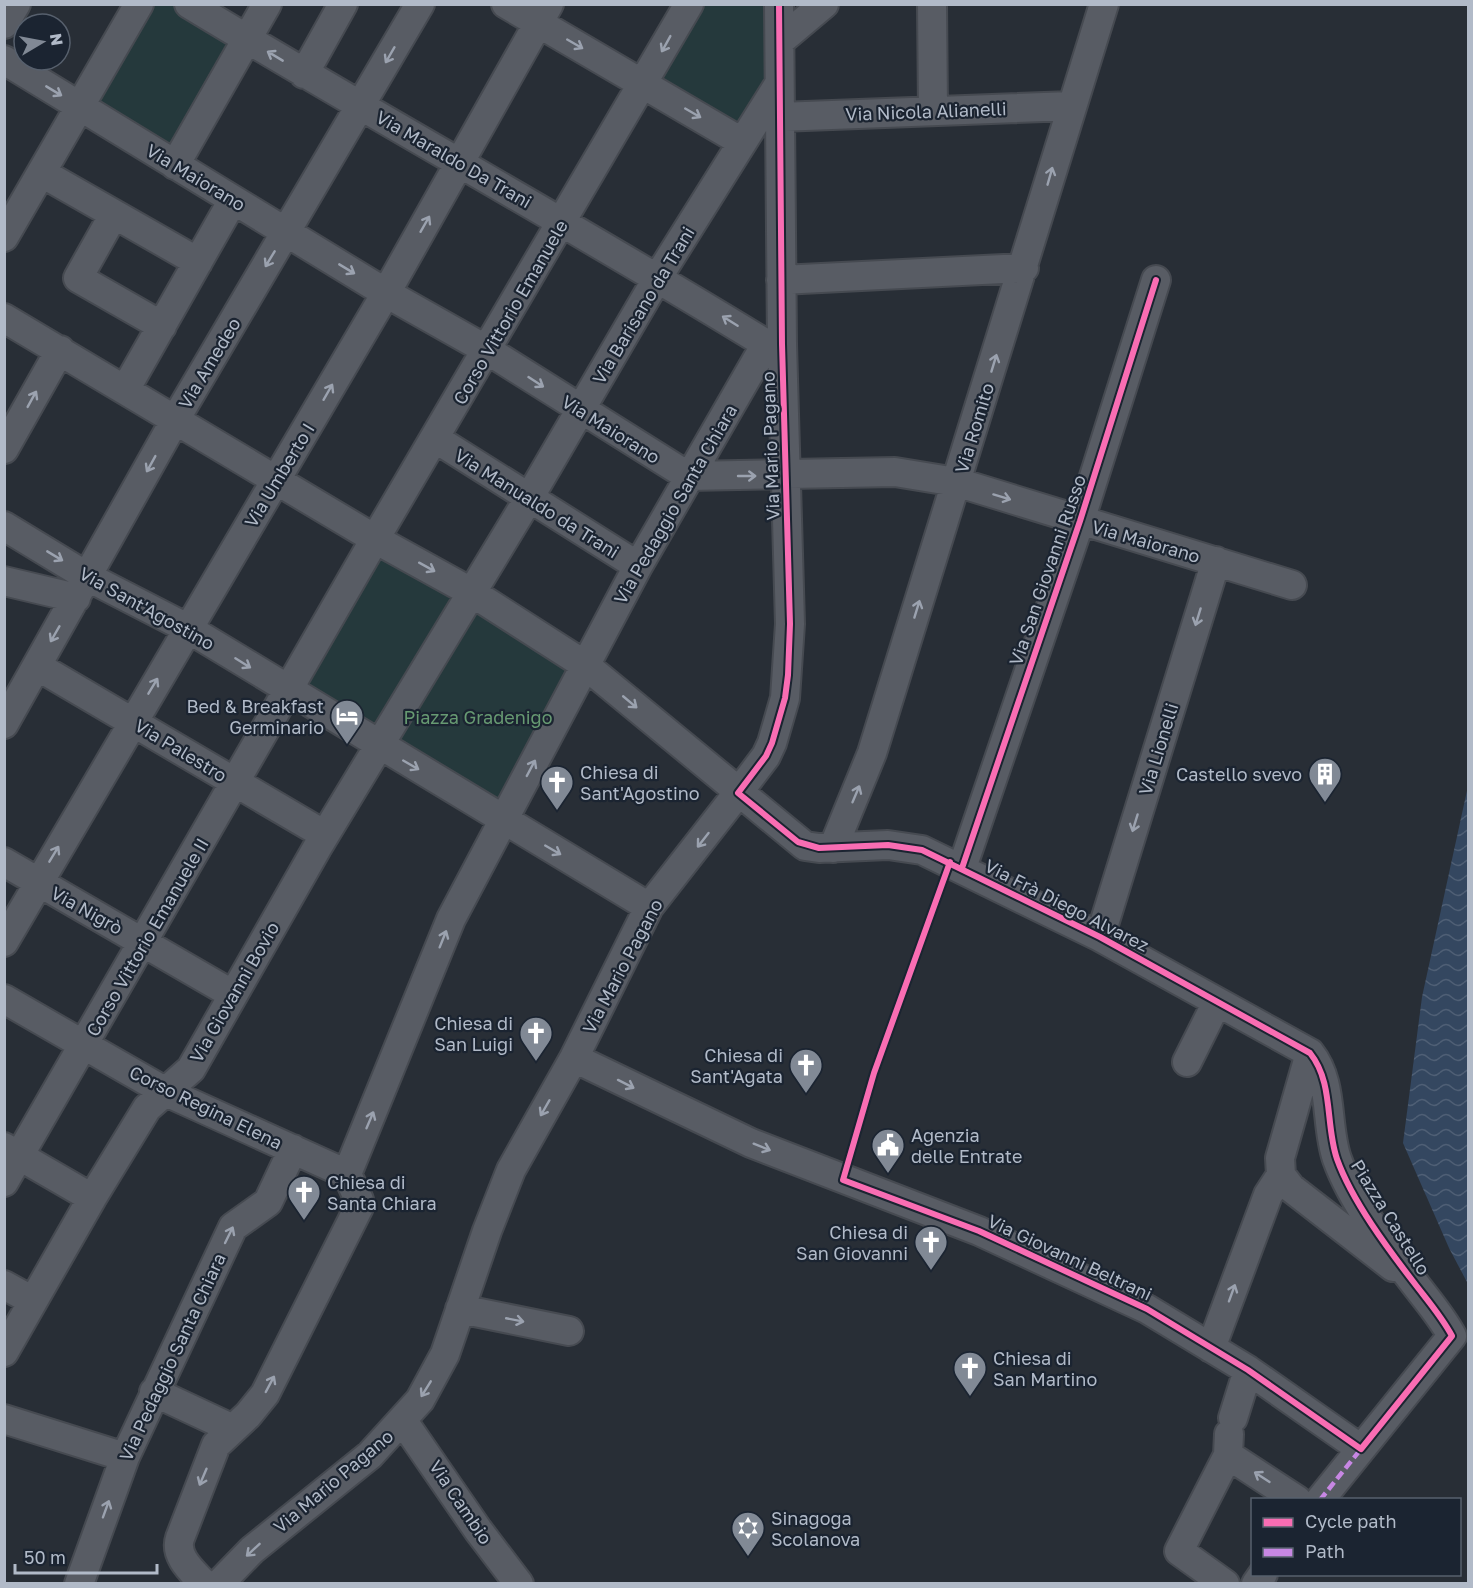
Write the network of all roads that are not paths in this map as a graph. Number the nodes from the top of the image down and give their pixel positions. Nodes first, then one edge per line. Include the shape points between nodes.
1 (16, 4) edge
2 (139, 4) edge
3 (189, 4) edge
4 (267, 4) edge
5 (343, 4) edge
6 (420, 4) edge
7 (506, 4) edge
8 (778, 4) edge
9 (824, 4) edge
10 (932, 4) edge
11 (1104, 4) edge
12 (683, 6) edge
13 (544, 14) edge
14 (4, 24) edge
15 (247, 39) junction
16 (780, 41) junction
17 (4, 60) edge
18 (304, 74) junction
19 (643, 84) junction
20 (779, 84) junction
21 (361, 106) junction
22 (1072, 106) junction
23 (81, 107) junction
24 (933, 111) junction
25 (779, 117) junction
26 (742, 142) junction
27 (460, 162) junction
28 (175, 165) junction
29 (42, 172) junction
30 (234, 200) junction
31 (114, 214) junction
32 (562, 222) junction
33 (286, 232) junction
34 (4, 237) edge
35 (198, 262) junction
36 (1024, 268) junction
37 (658, 277) junction
38 (781, 280) junction
39 (1156, 280) dead end
40 (386, 292) junction
41 (4, 318) edge
42 (162, 326) junction
43 (774, 344) junction
44 (60, 350) junction
45 (487, 350) junction
46 (125, 390) junction
47 (580, 410) junction
48 (175, 420) junction
49 (436, 439) junction
50 (4, 449) edge
51 (688, 476) junction
52 (786, 476) junction
53 (276, 480) junction
54 (956, 482) junction
55 (529, 498) junction
56 (1080, 521) junction
57 (4, 526) edge
58 (375, 538) junction
59 (1216, 561) junction
60 (638, 566) junction
61 (4, 582) edge
62 (1292, 585) dead end
63 (82, 587) junction
64 (471, 592) junction
65 (187, 628) junction
66 (585, 665) junction
67 (37, 666) junction
68 (289, 691) junction
69 (132, 721) junction
70 (4, 724) edge
71 (378, 746) junction
72 (235, 782) junction
73 (738, 793) junction
74 (503, 819) junction
75 (325, 835) junction
76 (833, 848) junction
77 (4, 862) edge
78 (962, 868) junction
79 (38, 882) junction
80 (649, 907) junction
81 (1101, 937) junction
82 (143, 941) junction
83 (4, 942) edge
84 (232, 994) junction
85 (4, 999) edge
86 (1217, 1002) junction
87 (86, 1045) junction
88 (1310, 1053) junction
89 (574, 1058) junction
90 (1187, 1062) dead end
91 (166, 1092) junction
92 (293, 1149) junction
93 (12, 1151) edge
94 (347, 1174) junction
95 (1281, 1174) junction
96 (4, 1182) edge
97 (92, 1198) junction
98 (1414, 1283) junction
99 (4, 1285) edge
100 (33, 1301) junction
101 (460, 1309) junction
102 (569, 1331) dead end
103 (1211, 1348) junction
104 (4, 1352) edge
105 (1248, 1370) junction
106 (154, 1392) junction
107 (4, 1419) edge
108 (404, 1421) junction
109 (233, 1429) junction
110 (1230, 1436) junction
111 (1361, 1449) junction
112 (125, 1457) junction
113 (1295, 1498) edge
114 (1322, 1498) edge
115 (80, 1584) edge
116 (204, 1584) edge
117 (219, 1584) edge
118 (519, 1584) edge
119 (1225, 1584) edge

1 - 14 street
2 - 23 street
3 - 15 street, Via Maraldo Da Trani
4 - 15 street
5 - 18 street
6 -> 21 street, Via Amedeo
7 - 13 street
8 - 16 street, Via Mario Pagano
9 - 16 street
10 - 24 street
11 - 22 street, Via Romito
12 -> 19 street, Corso Vittorio Emanuele
13 -> 19 street
13 - 27 street, Via Umberto I
18 -> 15 street, Via Maraldo Da Trani
15 - 28 street
16 - 20 street, Via Mario Pagano
17 -> 23 street, Via Maiorano
18 - 21 street, Via Maraldo Da Trani
19 -> 26 street
19 - 32 street, Corso Vittorio Emanuele
20 - 25 street, Via Mario Pagano
20 - 26 street, Via Barisano da Trani
21 - 27 street, Via Maraldo Da Trani
21 - 33 street, Via Amedeo
22 - 24 street, Via Nicola Alianelli
36 -> 22 street, Via Romito
23 - 28 street, Via Maiorano
23 - 29 street
24 - 25 street, Via Nicola Alianelli
25 - 38 street, Via Mario Pagano
26 - 37 street, Via Barisano da Trani
27 - 32 street, Via Maraldo Da Trani
40 -> 27 street, Via Umberto I
28 - 30 street, Via Maiorano
29 - 31 street
29 - 34 street
30 - 33 street, Via Maiorano
30 - 35 street
31 - 35 street
31 - 42 street via 78,278
32 - 37 street, Via Maraldo Da Trani
32 - 45 street, Corso Vittorio Emanuele
33 -> 40 street, Via Maiorano
33 -> 48 street, Via Amedeo
35 - 42 street
36 - 38 street
54 -> 36 street, Via Romito
43 -> 37 street, Via Maraldo Da Trani
37 - 47 street, Via Barisano da Trani
38 - 43 street, Via Mario Pagano
39 - 56 street, Via San Giovanni Russo
40 - 45 street, Via Maiorano
53 -> 40 street, Via Umberto I
41 - 44 street
42 - 46 street
43 - 51 street, Via Pedaggio Santa Chiara
43 - 52 street, Via Mario Pagano
44 - 46 street
50 -> 44 street
45 -> 47 street, Via Maiorano
45 - 49 street, Corso Vittorio Emanuele
46 - 48 street
47 - 51 street, Via Maiorano
47 - 55 street, Via Barisano da Trani
48 - 53 street
48 -> 63 street, Via Amedeo
49 - 55 street, Via Manualdo da Trani
49 - 58 street, Corso Vittorio Emanuele
51 -> 52 street, Via Maiorano
51 - 60 street, Via Pedaggio Santa Chiara
52 - 54 street, Via Maiorano via 895,472
52 - 73 street, Via Mario Pagano via 790,624 785,698 766,756
53 - 58 street
53 - 65 street, Via Umberto I
54 -> 56 street, Via Maiorano
76 -> 54 street, Via Romito via 869,765
55 - 60 street, Via Manualdo da Trani
55 - 64 street, Via Barisano da Trani
56 - 59 street, Via Maiorano
56 - 78 street, Via San Giovanni Russo
57 -> 63 street, Via Sant'Agostino
58 -> 64 street
58 - 68 street
59 - 62 street, Via Maiorano
59 -> 81 street, Via Lionelli
60 - 66 street, Via Pedaggio Santa Chiara
61 - 63 street
63 - 65 street, Via Sant'Agostino
63 -> 67 street, Via Amedeo
64 - 66 street
64 - 71 street
65 -> 68 street, Via Sant'Agostino
69 -> 65 street, Via Umberto I
66 -> 73 street, Via Frà Diego Alvarez
74 -> 66 street
67 - 69 street, Via Palestro
67 - 70 street, Via Amedeo
68 - 71 street
68 - 72 street, Corso Vittorio Emanuele II
69 - 72 street, Via Palestro
79 -> 69 street, Via Umberto I
71 -> 74 street
71 - 75 street, Via Giovanni Bovio
72 - 75 street, Via Palestro
72 - 82 street, Corso Vittorio Emanuele II
73 - 76 street, Via Frà Diego Alvarez via 805,846
73 -> 80 street, Via Mario Pagano
74 -> 80 street
94 -> 74 street via 451,919
75 - 84 street, Via Giovanni Bovio
76 - 78 street, Via Frà Diego Alvarez via 907,846
77 - 79 street, Via Nigrò
78 - 81 street, Via Frà Diego Alvarez
79 - 82 street, Via Nigrò
79 - 83 street, Via Umberto I
80 - 89 street, Via Mario Pagano
81 - 86 street, Via Frà Diego Alvarez
82 - 84 street, Via Nigrò
82 - 87 street, Corso Vittorio Emanuele II
84 - 91 street, Via Giovanni Bovio via 191,1069
85 - 87 street, Corso Regina Elena
86 - 88 street, Via Frà Diego Alvarez
86 - 90 street
87 - 91 street, Corso Regina Elena
87 - 93 street, Corso Vittorio Emanuele II
88 - 95 street via 1280,1158
88 - 98 street, Piazza Castello via 1323,1076 1333,1144 1343,1173
89 -> 101 street, Via Mario Pagano via 511,1170
89 -> 103 street, Via Giovanni Beltrani via 732,1137 979,1231 1147,1309
91 - 92 street, Corso Regina Elena
91 - 97 street, Via Giovanni Bovio via 147,1108
92 - 94 street, Corso Regina Elena
106 -> 92 street, Via Pedaggio Santa Chiara via 233,1227 268,1202
93 - 96 street, Corso Vittorio Emanuele II
93 - 97 street
109 -> 94 street via 265,1394 359,1207
95 - 98 street, Piazza Castello via 1291,1188
103 -> 95 street via 1268,1195
97 - 100 street, Via Giovanni Bovio
98 - 111 street, Piazza Castello via 1452,1336
99 - 100 street
100 - 104 street, Via Giovanni Bovio
101 -> 102 street
101 -> 108 street, Via Mario Pagano via 430,1384
103 - 105 street, Via Giovanni Beltrani
105 - 110 street
105 - 111 street, Via Giovanni Beltrani
106 - 109 street
106 - 112 street, Via Pedaggio Santa Chiara
107 - 112 street
108 -> 117 street, Via Mario Pagano via 370,1455 252,1550
108 - 118 street, Via Cambio
109 -> 116 street via 216,1445 177,1546 178,1554
113 -> 110 street
110 - 119 street via 1179,1551
111 - 114 street
115 -> 112 street, Via Pedaggio Santa Chiara

